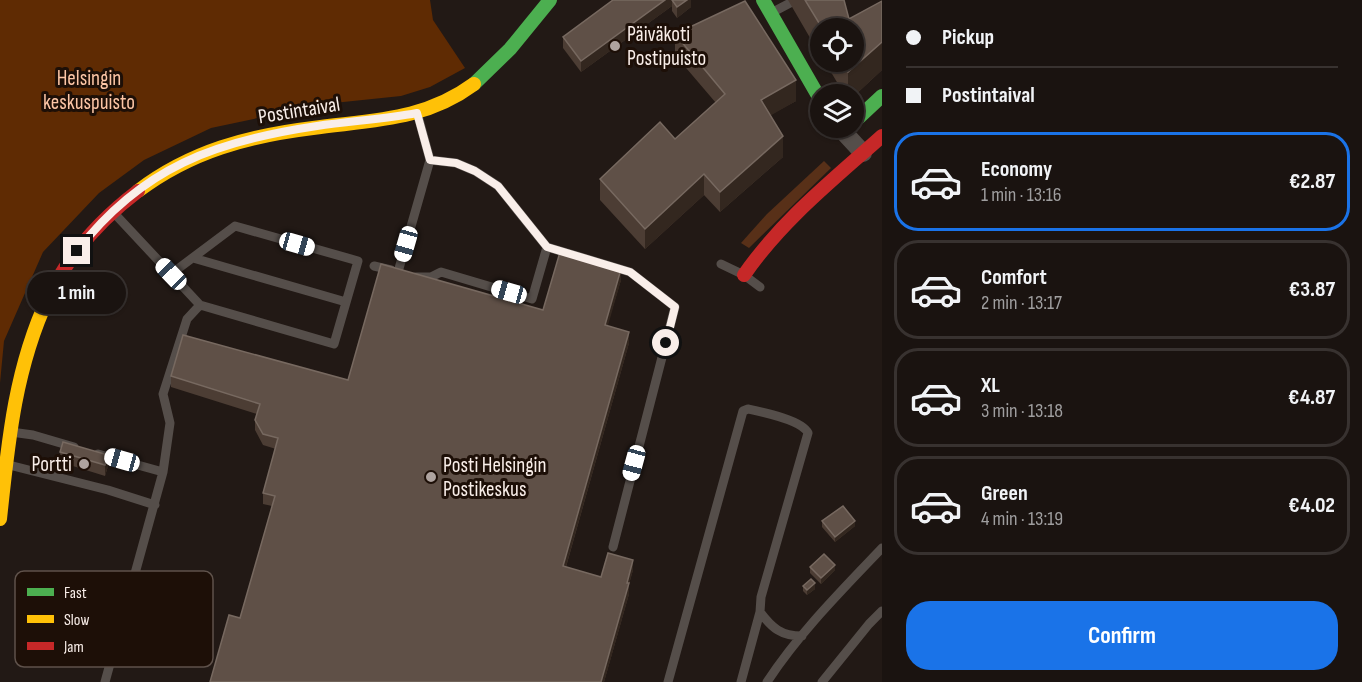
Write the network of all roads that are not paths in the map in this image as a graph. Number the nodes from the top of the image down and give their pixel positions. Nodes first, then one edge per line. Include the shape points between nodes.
1 (550, 0) edge
2 (763, 0) edge
3 (790, 3) dead end
4 (771, 14) junction
5 (811, 84) edge
6 (882, 96) edge
7 (864, 112) edge
8 (417, 113) junction
9 (882, 136) edge
10 (853, 138) edge
11 (863, 153) junction
12 (430, 160) junction
13 (113, 211) junction
14 (547, 247) junction
15 (193, 258) junction
16 (722, 264) dead end
17 (374, 266) dead end
18 (171, 274) junction
19 (744, 275) junction
20 (396, 279) edge
21 (760, 287) dead end
22 (346, 302) junction
23 (200, 305) junction
24 (11, 432) junction
25 (6, 465) junction
26 (163, 472) junction
27 (154, 505) junction
28 (0, 519) edge
29 (613, 547) dead end
30 (882, 548) edge
31 (136, 571) edge
32 (882, 611) edge
33 (760, 612) junction
34 (802, 636) junction
35 (109, 667) edge
36 (105, 682) edge
37 (668, 682) edge
38 (741, 682) edge
39 (768, 682) edge
40 (822, 682) edge

1 - 8 street, Postintaival via 485,75 462,93
2 - 4 street
3 - 4 lane
4 - 5 street
6 - 7 street
8 - 12 lane
8 - 13 street, Postintaival via 318,126 221,146 157,177
9 - 11 street
10 - 11 street
11 - 19 street via 780,227
12 - 14 lane via 456,163 498,186
12 - 20 lane
13 - 18 lane
13 - 24 street, Postintaival via 67,263 44,306 25,357
14 - 17 lane via 532,298 441,272 419,277
14 - 29 lane via 630,272 675,307
15 - 18 lane
15 - 22 lane
15 - 22 lane via 235,226 358,261
16 - 19 lane
18 - 23 lane
19 - 21 lane
22 - 23 lane via 334,344
23 - 26 lane via 187,318 163,394 170,423
24 - 25 street, Postintaival
24 - 26 lane
25 - 27 lane
25 - 28 street, Postintaival
26 - 27 lane
27 - 31 lane
30 - 34 lane
32 - 40 lane
33 - 34 lane via 773,628
33 - 37 lane via 808,433 796,422 748,408 743,411
33 - 38 lane
34 - 39 lane
35 - 36 lane

